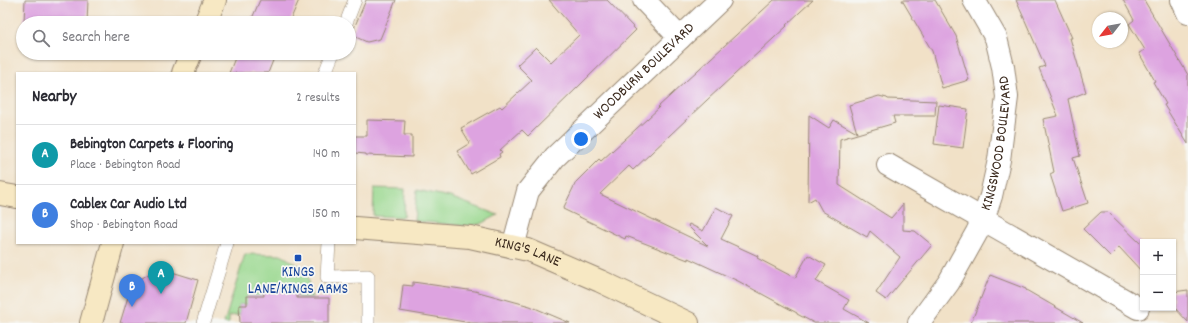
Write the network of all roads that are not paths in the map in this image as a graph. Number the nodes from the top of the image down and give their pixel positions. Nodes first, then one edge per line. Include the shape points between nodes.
1 (215, 0) edge
2 (355, 0) edge
3 (644, 0) edge
4 (720, 0) edge
5 (974, 0) edge
6 (1182, 0) edge
7 (1188, 13) edge
8 (208, 16) edge
9 (349, 16) edge
10 (680, 38) junction
11 (188, 60) edge
12 (330, 60) edge
13 (183, 72) edge
14 (325, 72) edge
15 (888, 165) dead end
16 (983, 220) junction
17 (356, 228) edge
18 (113, 244) edge
19 (227, 244) edge
20 (329, 244) edge
21 (513, 247) junction
22 (1138, 308) dead end
23 (91, 323) edge
24 (204, 323) edge
25 (368, 323) edge
26 (688, 323) edge
27 (919, 323) edge

1 - 8 street
2 - 9 lane
3 - 10 street
4 - 10 street, WOODBURN BOULEVARD
5 - 16 street, KINGSWOOD BOULEVARD via 996,38 1007,97 999,160
6 - 7 street
10 - 21 street, WOODBURN BOULEVARD via 555,157 528,191
11 - 13 street
12 - 14 lane
15 - 16 street, KINGSWOOD BOULEVARD
16 - 22 street, KINGSWOOD BOULEVARD
16 - 27 street, KINGSWOOD BOULEVARD via 949,282
17 - 21 street, KING'S LANE via 470,237
18 - 23 street
19 - 24 lane
20 - 25 lane via 327,277 368,276
21 - 26 street, KING'S LANE via 528,250 600,281

